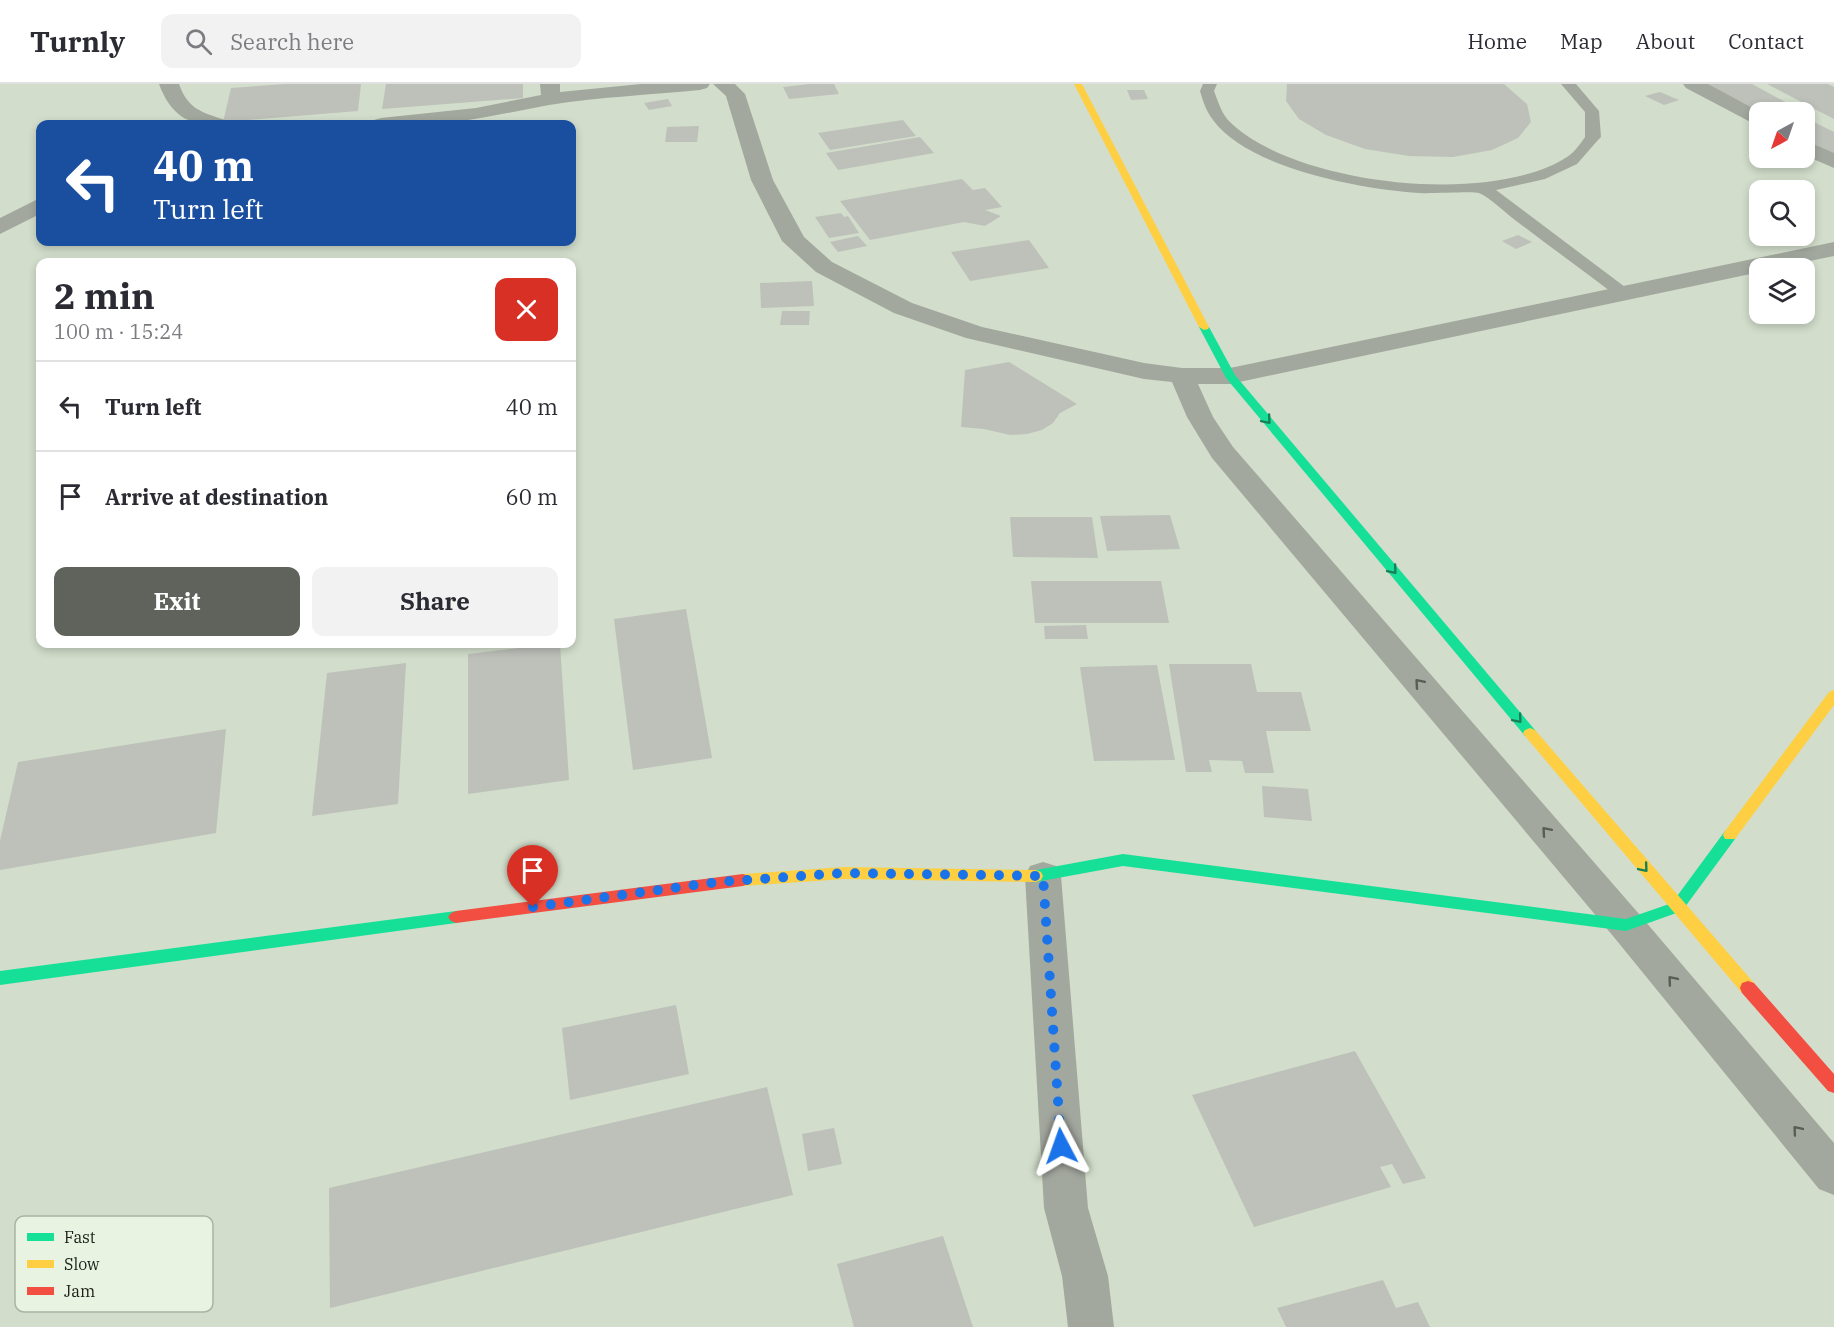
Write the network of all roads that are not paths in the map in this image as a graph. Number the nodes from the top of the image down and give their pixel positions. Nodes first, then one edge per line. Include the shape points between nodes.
1 (168, 84) edge
2 (700, 84) edge
3 (723, 84) edge
4 (1078, 84) edge
5 (1210, 84) edge
6 (1568, 84) edge
7 (1693, 84) edge
8 (550, 92) edge
9 (1749, 115) edge
10 (205, 120) edge
11 (419, 120) edge
12 (1815, 152) edge
13 (1834, 162) edge
14 (1482, 188) junction
15 (36, 207) edge
16 (0, 227) edge
17 (1834, 249) edge
18 (1624, 293) junction
19 (1182, 376) junction
20 (1230, 376) junction
21 (1834, 695) edge
22 (1043, 876) junction
23 (1677, 908) junction
24 (1626, 925) junction
25 (0, 978) edge
26 (1834, 1086) edge
27 (1834, 1174) edge
28 (1090, 1327) edge

1 - 10 street via 177,105 189,115
2 - 8 street
3 - 19 street via 735,94 762,180 794,242 824,267 903,308 975,333 1102,363
4 - 20 street
5 - 14 lane via 1207,91 1218,117 1246,142 1293,164 1352,180 1418,189
6 - 14 lane via 1592,111 1593,137 1574,160 1536,178
7 - 9 street
8 - 11 street via 476,114
12 - 13 street
14 - 18 lane
15 - 16 street
17 - 18 street
18 - 20 street
19 - 20 street
24 -> 19 street via 1222,452 1200,417
20 -> 23 street
21 - 23 street
22 - 24 street via 1123,860
22 - 25 street via 844,873 718,882
22 - 28 street via 1066,1208 1085,1276
23 - 24 street
23 - 26 street
27 -> 24 street

